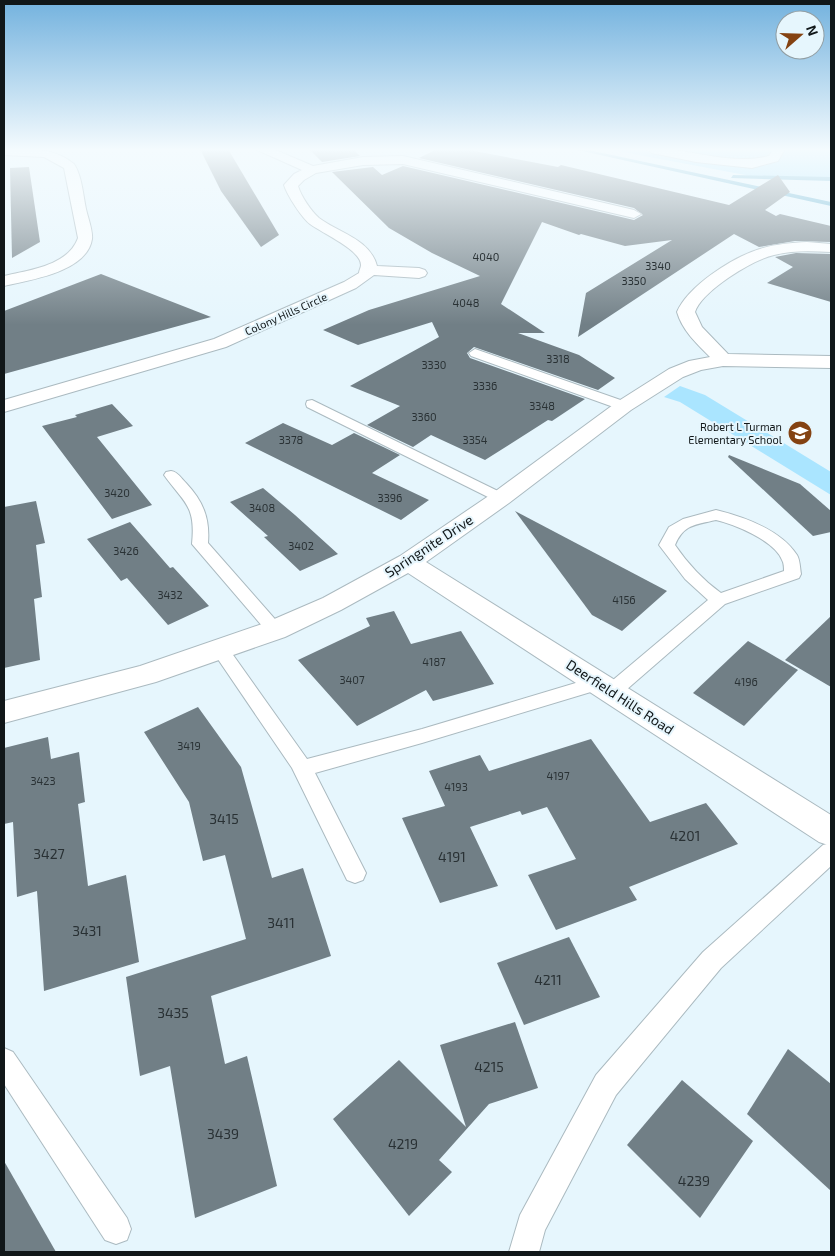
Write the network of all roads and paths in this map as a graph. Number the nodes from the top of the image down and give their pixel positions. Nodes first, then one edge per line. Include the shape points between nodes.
1 (79, 208) edge
2 (304, 208) edge
3 (607, 208) edge
4 (634, 214) dead end
5 (831, 248) edge
6 (367, 270) junction
7 (418, 274) dead end
8 (4, 281) edge
9 (475, 353) dead end
10 (723, 360) junction
11 (831, 362) edge
12 (312, 404) dead end
13 (4, 406) edge
14 (624, 406) junction
15 (171, 475) dead end
16 (501, 498) junction
17 (409, 562) junction
18 (719, 600) junction
19 (275, 630) junction
20 (220, 649) junction
21 (605, 687) junction
22 (4, 712) edge
23 (302, 768) junction
24 (831, 832) edge
25 (831, 852) edge
26 (355, 873) dead end
27 (4, 1061) edge
28 (116, 1229) dead end
29 (524, 1252) edge

1 - 8 street via 85,238 84,247 76,255 43,272
2 - 6 street via 313,220 357,247 365,255 369,265
3 - 4 street
5 - 10 street via 784,248 764,252 749,258 688,303 686,313 690,324
6 - 7 street
6 - 13 street, Colony Hills Circle via 366,275 350,285 220,343
9 - 14 lane
10 - 11 street, Springnite Drive
10 - 14 street, Springnite Drive via 676,373
12 - 16 lane
14 - 16 street, Springnite Drive
15 - 19 lane via 196,502 202,528 200,544
16 - 17 street, Springnite Drive
17 - 19 street, Springnite Drive via 332,604
17 - 21 street, Deerfield Hills Road
18 - 18 lane via 696,583 667,546 674,530 688,522 716,516 733,519 766,534 790,557 793,574
18 - 21 lane
19 - 20 street, Springnite Drive
20 - 22 street, Springnite Drive via 146,675
20 - 23 lane
21 - 23 lane
21 - 24 street, Deerfield Hills Road
23 - 26 lane
25 - 29 lane via 712,960 606,1085 531,1226
27 - 28 lane

